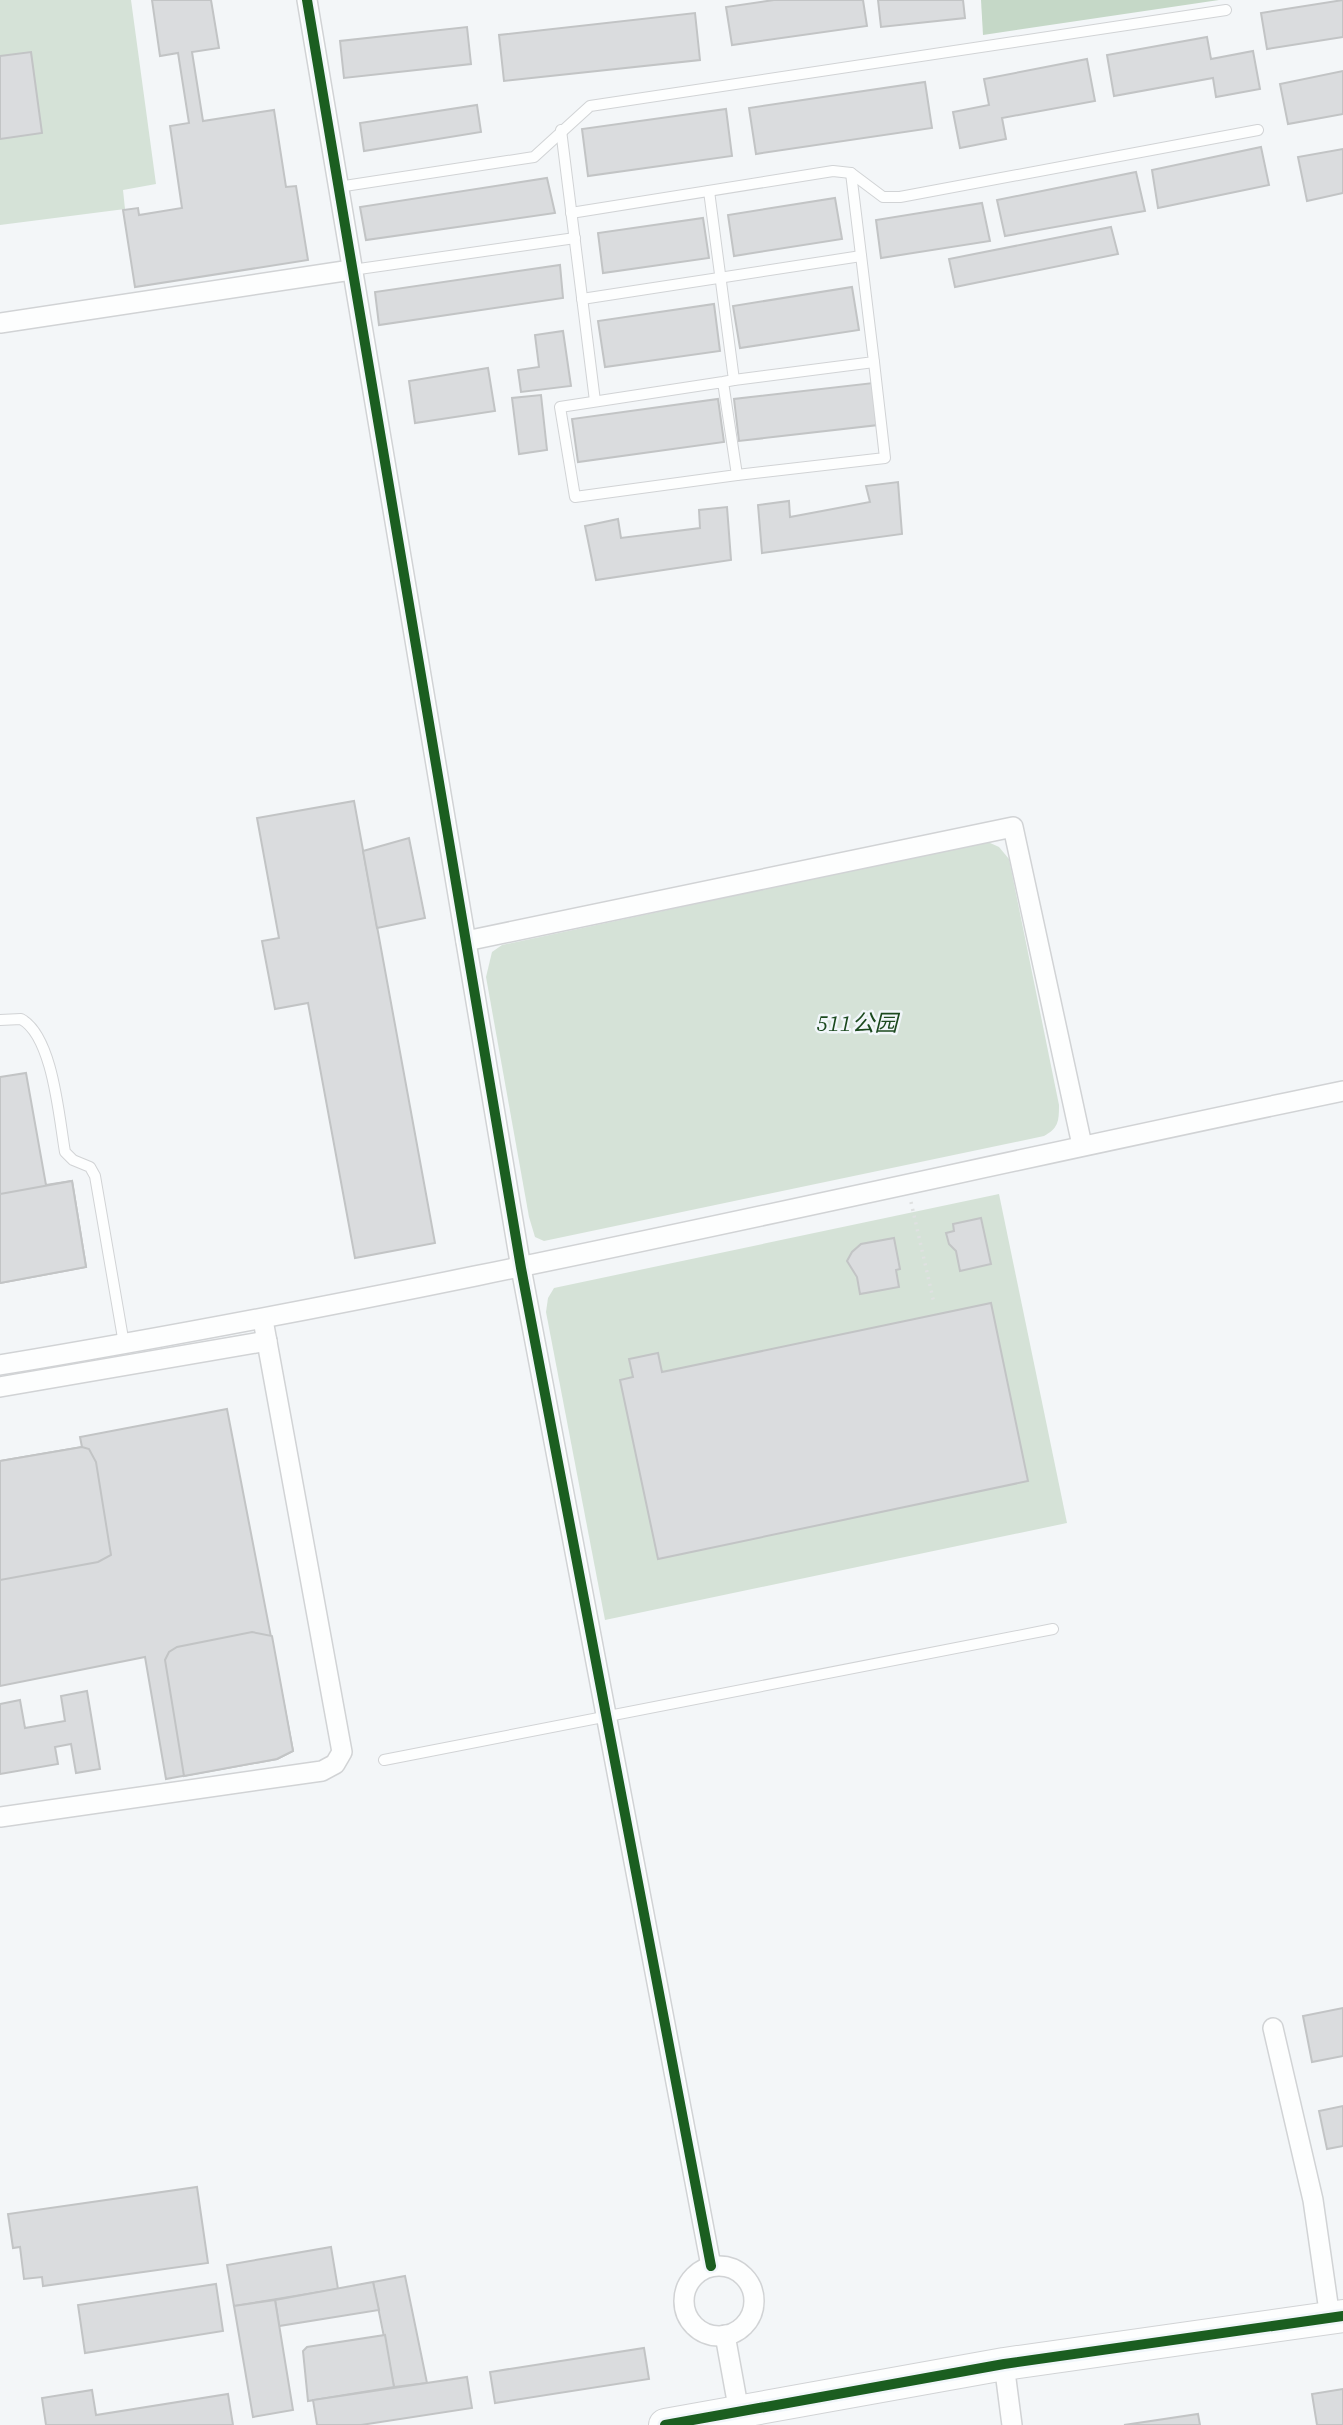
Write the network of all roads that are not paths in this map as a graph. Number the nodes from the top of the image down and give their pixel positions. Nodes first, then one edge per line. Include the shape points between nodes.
1 (307, 0) edge
2 (1226, 10) dead end
3 (561, 130) junction
4 (1258, 130) dead end
5 (851, 173) junction
6 (338, 187) junction
7 (709, 191) junction
8 (571, 213) junction
9 (575, 238) junction
10 (861, 256) junction
11 (351, 271) junction
12 (582, 299) junction
13 (0, 323) edge
14 (874, 362) junction
15 (729, 381) junction
16 (596, 401) junction
17 (737, 475) junction
18 (466, 941) junction
19 (0, 1020) edge
20 (1343, 1091) edge
21 (1082, 1145) junction
22 (522, 1268) junction
23 (263, 1320) junction
24 (267, 1341) junction
25 (124, 1344) junction
26 (0, 1365) edge
27 (0, 1387) edge
28 (1053, 1629) dead end
29 (608, 1718) junction
30 (384, 1760) dead end
31 (0, 1817) edge
32 (1273, 2028) dead end
33 (711, 2266) junction
34 (1337, 2317) edge
35 (725, 2336) junction
36 (1004, 2364) junction
37 (739, 2412) junction
38 (665, 2425) edge
39 (1012, 2425) edge

1 - 6 street
2 - 3 lane via 590,106
3 - 6 lane via 534,157
3 - 8 lane
4 - 5 lane via 900,197 883,197
5 - 7 lane via 833,171
5 - 10 lane
6 - 11 street
7 - 8 lane
7 - 15 lane
8 - 9 lane
9 - 11 lane
9 - 12 lane
10 - 12 lane
10 - 14 lane
11 - 13 street
11 - 18 street
12 - 16 lane
14 - 15 lane
14 - 17 lane via 885,458
15 - 16 lane
15 - 17 lane
16 - 17 lane via 560,407 575,497
18 - 21 street via 1013,827
18 - 22 street
19 - 25 lane via 21,1019 34,1031 50,1066 65,1152 90,1167 95,1176
20 - 21 street
21 - 22 street
22 - 23 street
22 - 29 street
23 - 24 street
23 - 25 street
24 - 27 street
24 - 31 street via 342,1752 335,1764 322,1771
25 - 26 street
28 - 29 lane
29 - 30 lane
29 - 33 street
32 - 34 street
33 - 35 street via 691,2279 683,2301 692,2323 712,2335
33 - 35 street via 743,2275 753,2294 754,2305 744,2325
34 - 36 main road
35 - 37 street
36 - 37 main road
36 - 39 street
37 - 38 main road

